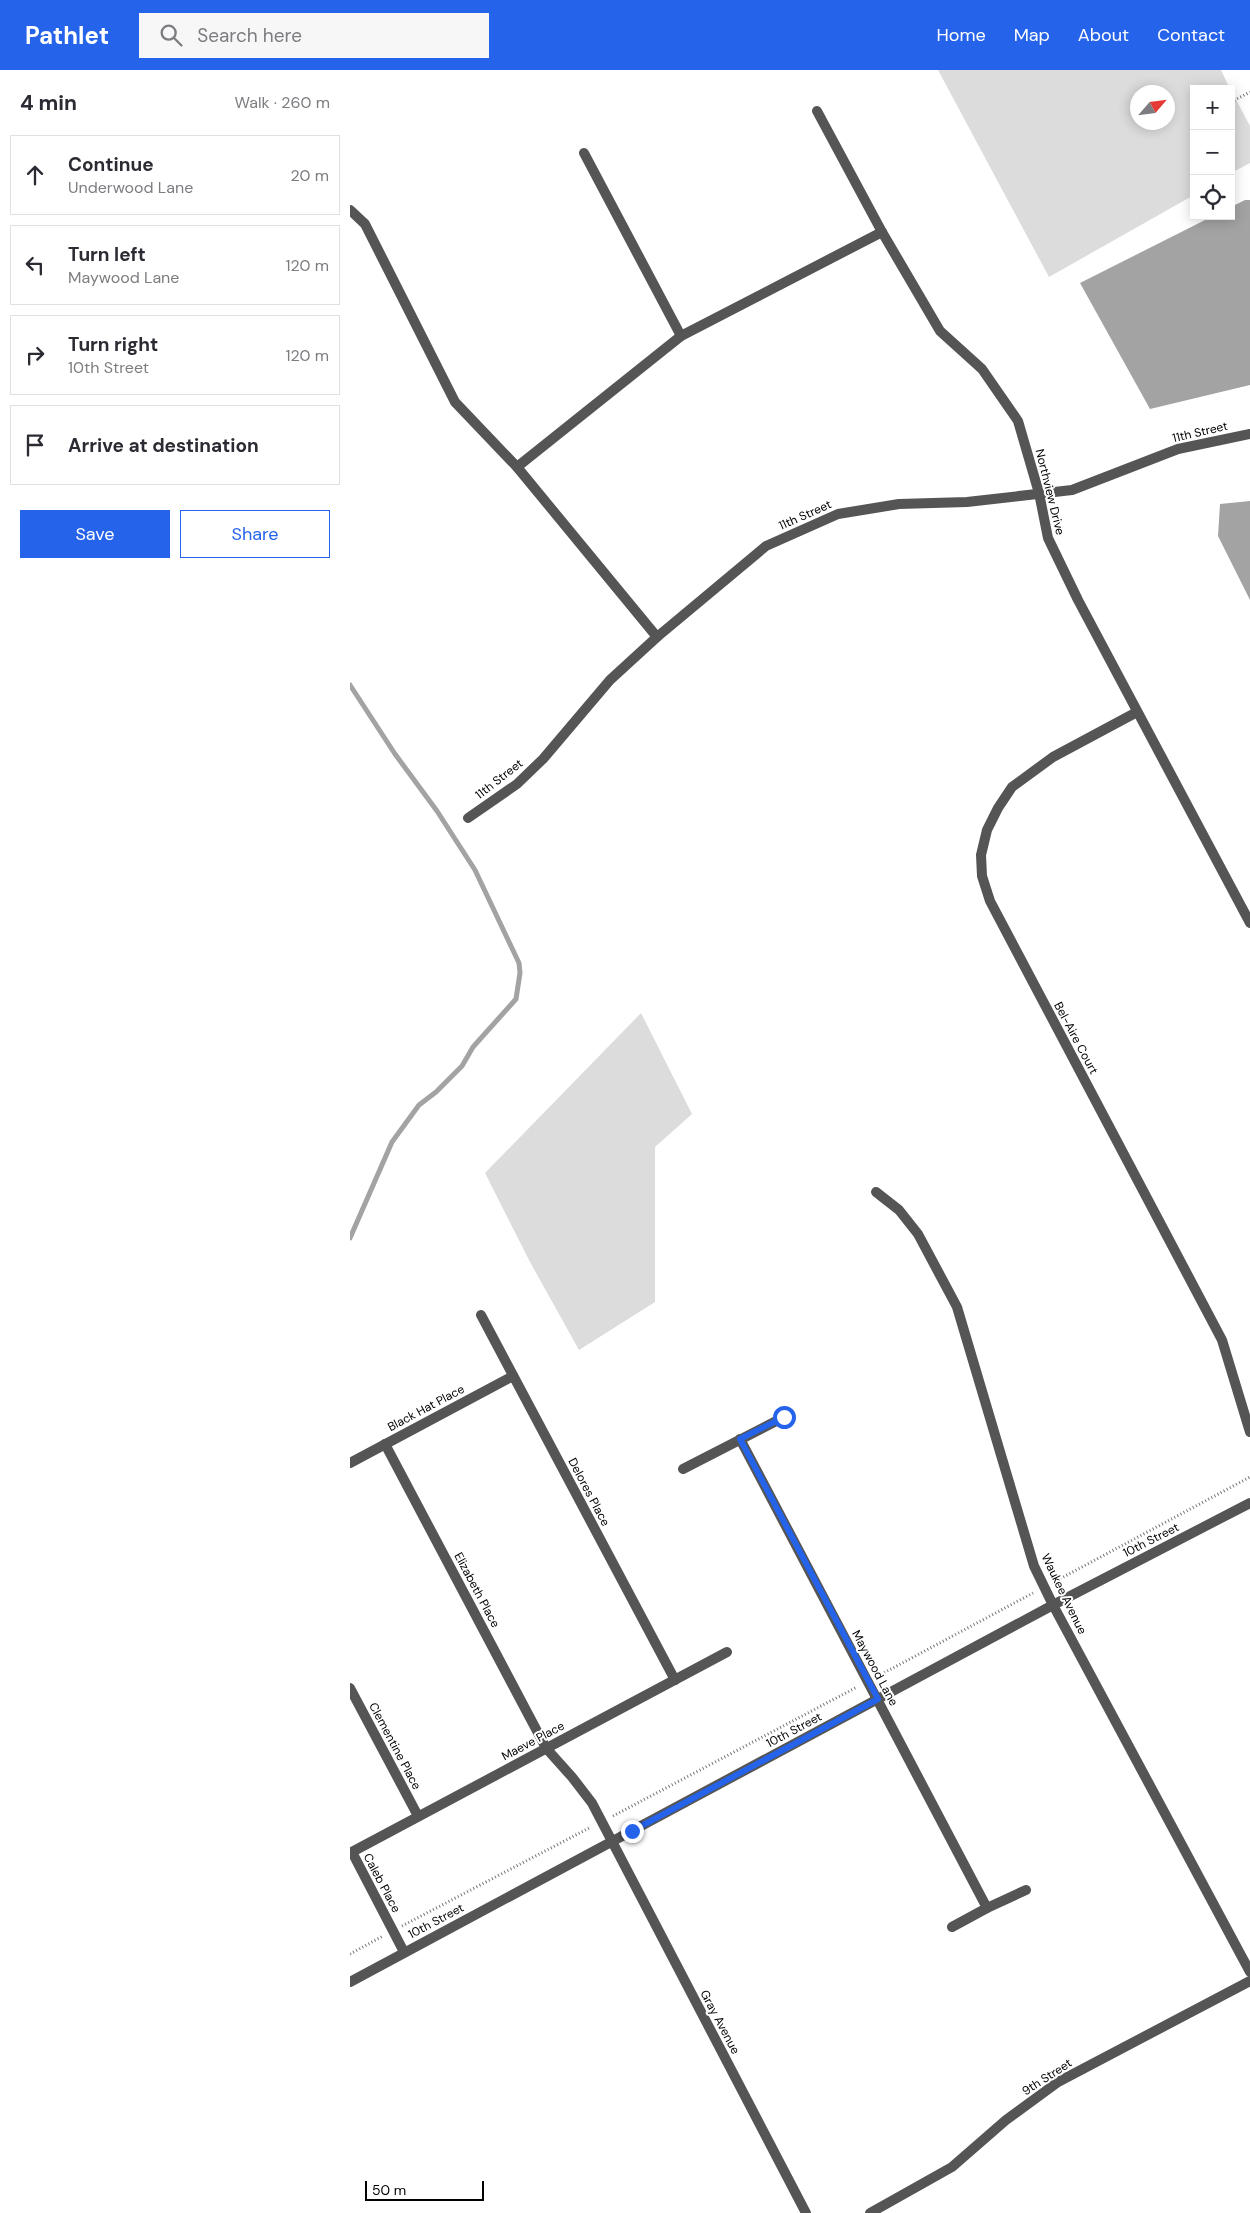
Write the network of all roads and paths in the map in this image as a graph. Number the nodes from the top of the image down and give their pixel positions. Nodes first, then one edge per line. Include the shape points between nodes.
1 (1250, 92) edge
2 (1235, 100) edge
3 (817, 111) dead end
4 (584, 153) dead end
5 (350, 210) edge
6 (882, 232) junction
7 (681, 336) junction
8 (1250, 434) edge
9 (517, 467) junction
10 (1039, 493) junction
11 (657, 637) junction
12 (1137, 712) junction
13 (468, 818) dead end
14 (1250, 923) edge
15 (876, 1192) dead end
16 (481, 1315) dead end
17 (513, 1376) junction
18 (784, 1417) dead end
19 (1250, 1432) edge
20 (740, 1439) junction
21 (385, 1444) junction
22 (350, 1463) edge
23 (683, 1469) dead end
24 (1250, 1477) edge
25 (1250, 1503) edge
26 (1045, 1587) junction
27 (1053, 1605) junction
28 (726, 1652) dead end
29 (675, 1680) junction
30 (868, 1681) junction
31 (350, 1688) edge
32 (878, 1699) junction
33 (546, 1748) junction
34 (418, 1816) junction
35 (601, 1822) junction
36 (611, 1842) junction
37 (351, 1853) edge
38 (1026, 1890) dead end
39 (987, 1908) junction
40 (952, 1928) dead end
41 (393, 1931) junction
42 (404, 1952) junction
43 (350, 1954) edge
44 (1250, 1972) edge
45 (1250, 1981) edge
46 (350, 1982) edge
47 (806, 2213) edge
48 (870, 2213) edge

1 - 2 path
3 - 6 street, Northview Drive
4 - 7 street
5 - 9 street via 365,224 455,402
6 - 7 street
6 - 10 street, Northview Drive via 940,331 982,369 1018,421
7 - 9 street
8 - 10 street, 11th Street via 1178,449 1072,490
9 - 11 street
10 - 11 street, 11th Street via 967,502 899,504 838,514 766,546
10 - 12 street, Northview Drive via 1048,538
11 - 13 street, 11th Street via 610,680 543,759 517,784
12 - 14 street, Northview Drive
12 - 19 street, Bel-Aire Court via 1053,757 1012,787 987,830 981,855 982,876 990,901 1222,1340
15 - 26 street, Waukee Avenue via 899,1210 918,1234 957,1306 1034,1566
16 - 17 street, Delores Place
17 - 21 street, Black Hat Place
17 - 29 street, Delores Place
18 - 20 street
20 - 23 street
20 - 30 street, Maywood Lane
21 - 22 street, Black Hat Place
21 - 33 street, Elizabeth Place
24 - 26 path
25 - 27 street, 10th Street
26 - 27 street, Waukee Avenue
26 - 30 path
27 - 32 street, 10th Street
27 - 44 street, Waukee Avenue
28 - 29 street, Maeve Place
29 - 33 street, Maeve Place
30 - 32 street, Maywood Lane
30 - 35 path
31 - 34 street, Clementine Place
32 - 36 street, 10th Street
32 - 39 street, Maywood Lane
33 - 34 street, Maeve Place
33 - 35 street, Elizabeth Place via 592,1803
34 - 37 street, Maeve Place
35 - 36 street, Gray Avenue
35 - 41 path
36 - 42 street, 10th Street
36 - 47 street, Gray Avenue
37 - 41 street, Caleb Place
38 - 39 street
39 - 40 street
41 - 42 street, Caleb Place
41 - 43 path
42 - 46 street, 10th Street
45 - 48 street, 9th Street via 1058,2082 1006,2120 952,2167

